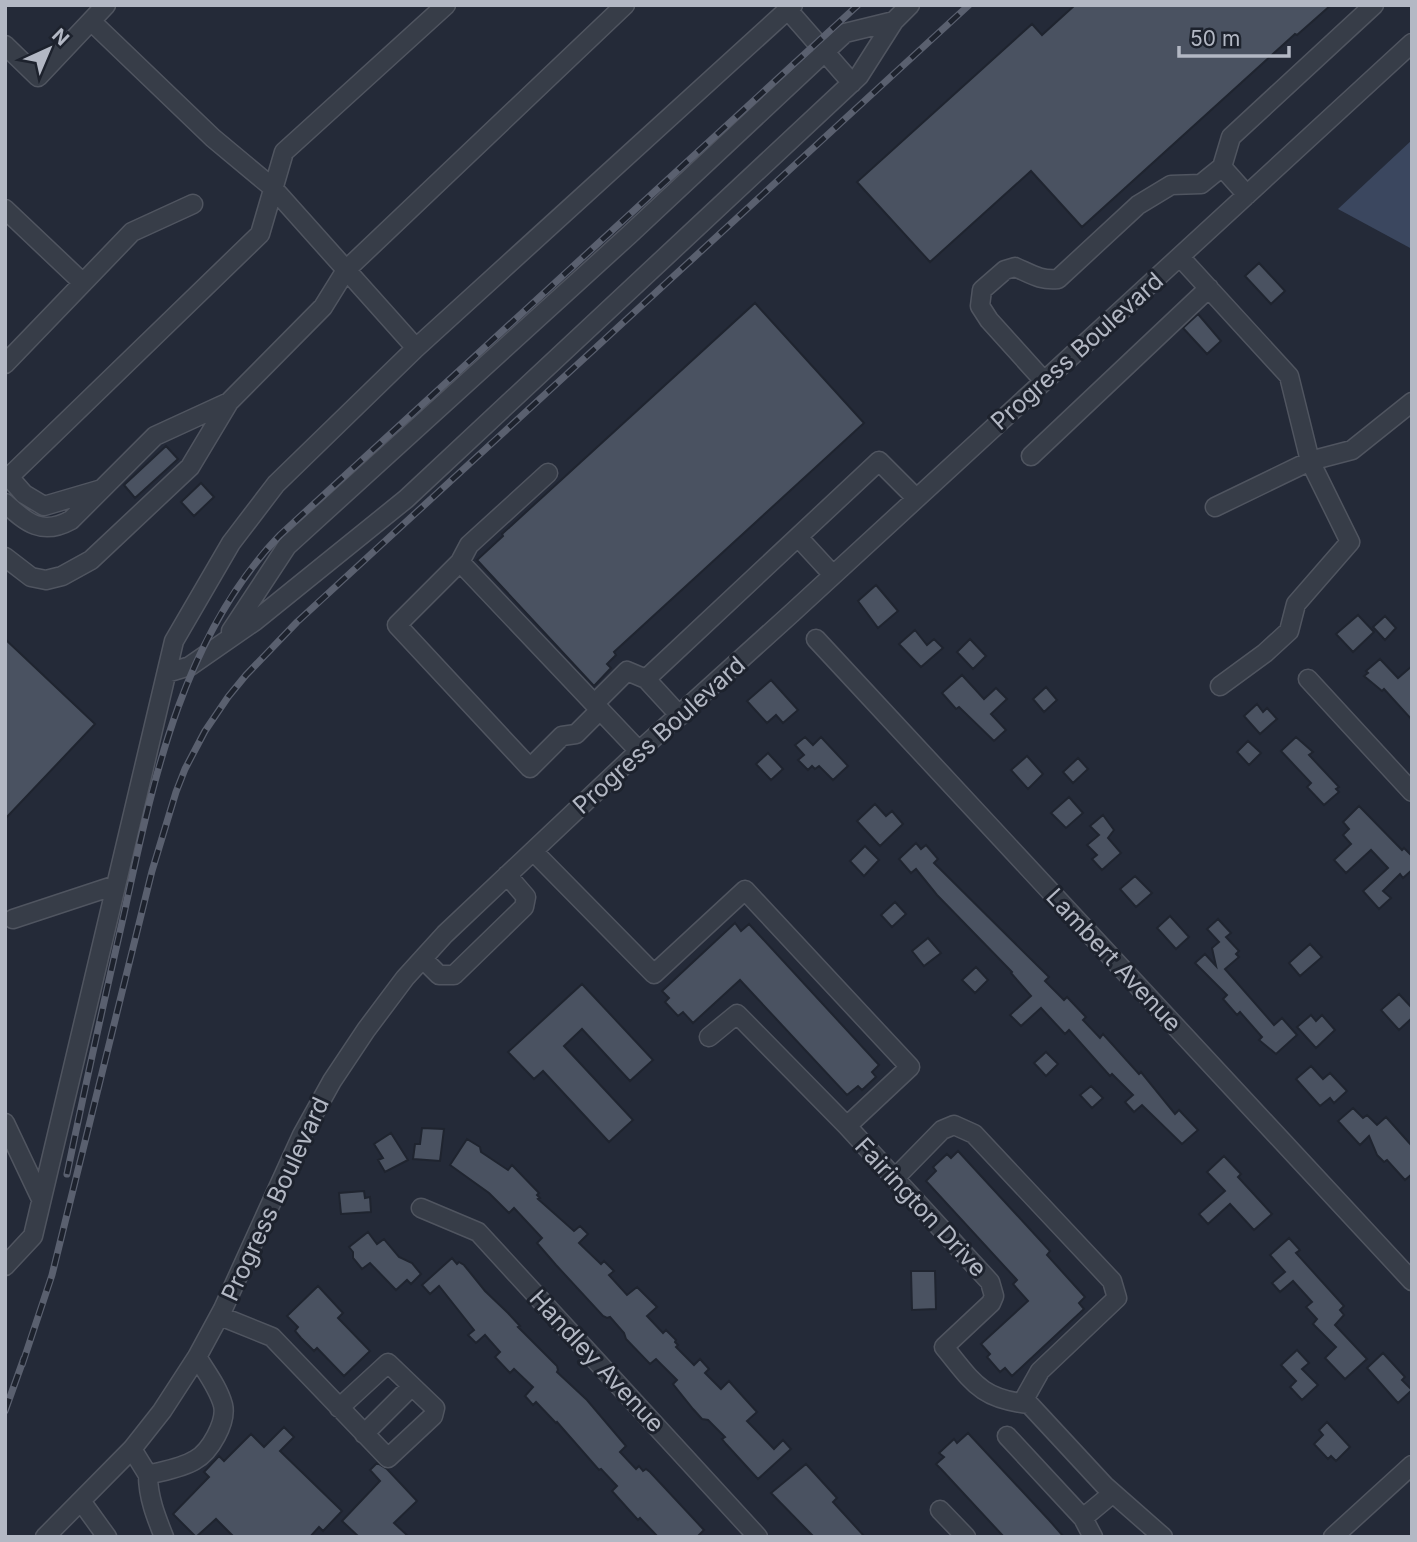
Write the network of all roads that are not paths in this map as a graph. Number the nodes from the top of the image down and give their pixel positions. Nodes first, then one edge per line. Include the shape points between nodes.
1 (106, 5) edge
2 (446, 5) edge
3 (625, 5) edge
4 (910, 5) edge
5 (1374, 5) edge
6 (790, 8) edge
7 (91, 21) junction
8 (894, 21) junction
9 (1412, 43) edge
10 (5, 45) edge
11 (825, 52) junction
12 (852, 83) junction
13 (1222, 167) junction
14 (273, 188) junction
15 (1247, 195) junction
16 (193, 204) dead end
17 (5, 209) edge
18 (1180, 257) junction
19 (346, 270) junction
20 (83, 283) junction
21 (1209, 288) junction
22 (416, 348) junction
23 (5, 364) edge
24 (1044, 381) junction
25 (229, 402) junction
26 (1412, 402) edge
27 (1031, 456) dead end
28 (1310, 461) junction
29 (548, 473) dead end
30 (102, 489) junction
31 (916, 498) junction
32 (5, 503) edge
33 (1215, 507) dead end
34 (798, 537) junction
35 (5, 557) edge
36 (460, 562) junction
37 (833, 575) junction
38 (816, 639) dead end
39 (225, 641) junction
40 (167, 673) junction
41 (646, 679) junction
42 (1308, 679) dead end
43 (1220, 686) dead end
44 (597, 707) junction
45 (680, 716) junction
46 (639, 751) junction
47 (1412, 792) edge
48 (533, 851) junction
49 (507, 875) junction
50 (116, 885) junction
51 (13, 919) dead end
52 (423, 959) junction
53 (709, 1037) dead end
54 (5, 1123) edge
55 (847, 1126) junction
56 (895, 1178) junction
57 (41, 1199) junction
58 (421, 1208) dead end
59 (5, 1266) edge
60 (1412, 1281) edge
61 (219, 1316) junction
62 (197, 1357) junction
63 (412, 1386) junction
64 (1022, 1404) junction
65 (339, 1408) junction
66 (364, 1434) junction
67 (1007, 1436) dead end
68 (132, 1449) junction
69 (1412, 1465) edge
70 (148, 1475) junction
71 (1113, 1493) junction
72 (81, 1501) junction
73 (940, 1510) dead end
74 (1083, 1518) junction
75 (45, 1537) edge
76 (107, 1537) edge
77 (164, 1537) edge
78 (758, 1537) edge
79 (967, 1537) edge
80 (1093, 1537) edge
81 (1163, 1537) edge
82 (1334, 1537) edge

1 - 7 street
2 - 14 street via 284,152
3 - 19 street
4 - 8 street
5 - 13 street via 1231,137
6 - 11 street
6 - 22 street
7 - 10 street via 38,76
7 - 14 street via 213,138
8 - 11 street via 845,33
8 - 12 street
9 - 15 street, Progress Boulevard
11 - 12 street
11 - 39 street via 287,546
12 - 39 street via 406,499
13 - 15 street
13 - 24 street via 1201,184 1171,186 1138,205 1058,279 1046,281 1015,267 982,290 980,306 989,320
14 - 19 street
14 - 30 street via 260,234 9,477 24,494 44,506
15 - 18 street, Progress Boulevard
16 - 20 street via 132,232
17 - 20 street
18 - 21 street
18 - 24 street, Progress Boulevard
19 - 22 street
19 - 25 street via 323,307
20 - 23 street
21 - 27 street
21 - 28 street via 1290,376
22 - 40 street via 276,484 231,543 174,642
24 - 31 street, Progress Boulevard
25 - 30 street via 155,436
25 - 35 street via 190,467 90,560 46,580 31,577
26 - 28 street via 1352,450
28 - 33 street
28 - 43 street via 1350,542 1296,604 1289,631
29 - 36 street via 469,545
30 - 32 street via 71,520 45,529
31 - 34 street via 878,461
31 - 37 street, Progress Boulevard
34 - 37 street
34 - 41 street
36 - 44 street
36 - 44 street via 397,625 530,768 562,736 576,734
37 - 45 street, Progress Boulevard
38 - 60 street, Lambert Avenue
39 - 40 street via 190,666
40 - 50 street
41 - 44 street via 627,671
41 - 45 street
42 - 47 street
44 - 46 street
45 - 46 street, Progress Boulevard
46 - 48 street, Progress Boulevard
48 - 49 street, Progress Boulevard
48 - 55 street, Fairington Drive via 654,974 745,890 911,1067
49 - 52 street, Progress Boulevard
49 - 52 street via 526,897 524,906 454,975 439,975
50 - 51 street
50 - 57 street
52 - 61 street, Progress Boulevard via 366,1030 326,1092
53 - 55 street via 737,1014
54 - 57 street
55 - 56 street, Fairington Drive
56 - 64 street, Fairington Drive via 993,1288 990,1303 944,1347 977,1387 1004,1401
56 - 64 street via 942,1129 954,1125 974,1134 1112,1281 1117,1298 1040,1371
57 - 59 street via 33,1236
58 - 78 street, Handley Avenue via 478,1232
61 - 62 street, Progress Boulevard
61 - 65 street via 272,1337
62 - 68 street, Progress Boulevard
62 - 70 street via 224,1408 218,1434 208,1451 194,1461
63 - 65 street via 388,1363
63 - 66 street
63 - 66 street via 435,1408 433,1416 388,1458
64 - 71 street, Fairington Drive via 1029,1404
65 - 66 street
67 - 74 street
68 - 70 street
68 - 72 street, Progress Boulevard
69 - 82 street
70 - 77 street
71 - 74 street
71 - 81 street, Fairington Drive
72 - 75 street, Progress Boulevard
72 - 76 street
73 - 79 street
74 - 80 street

